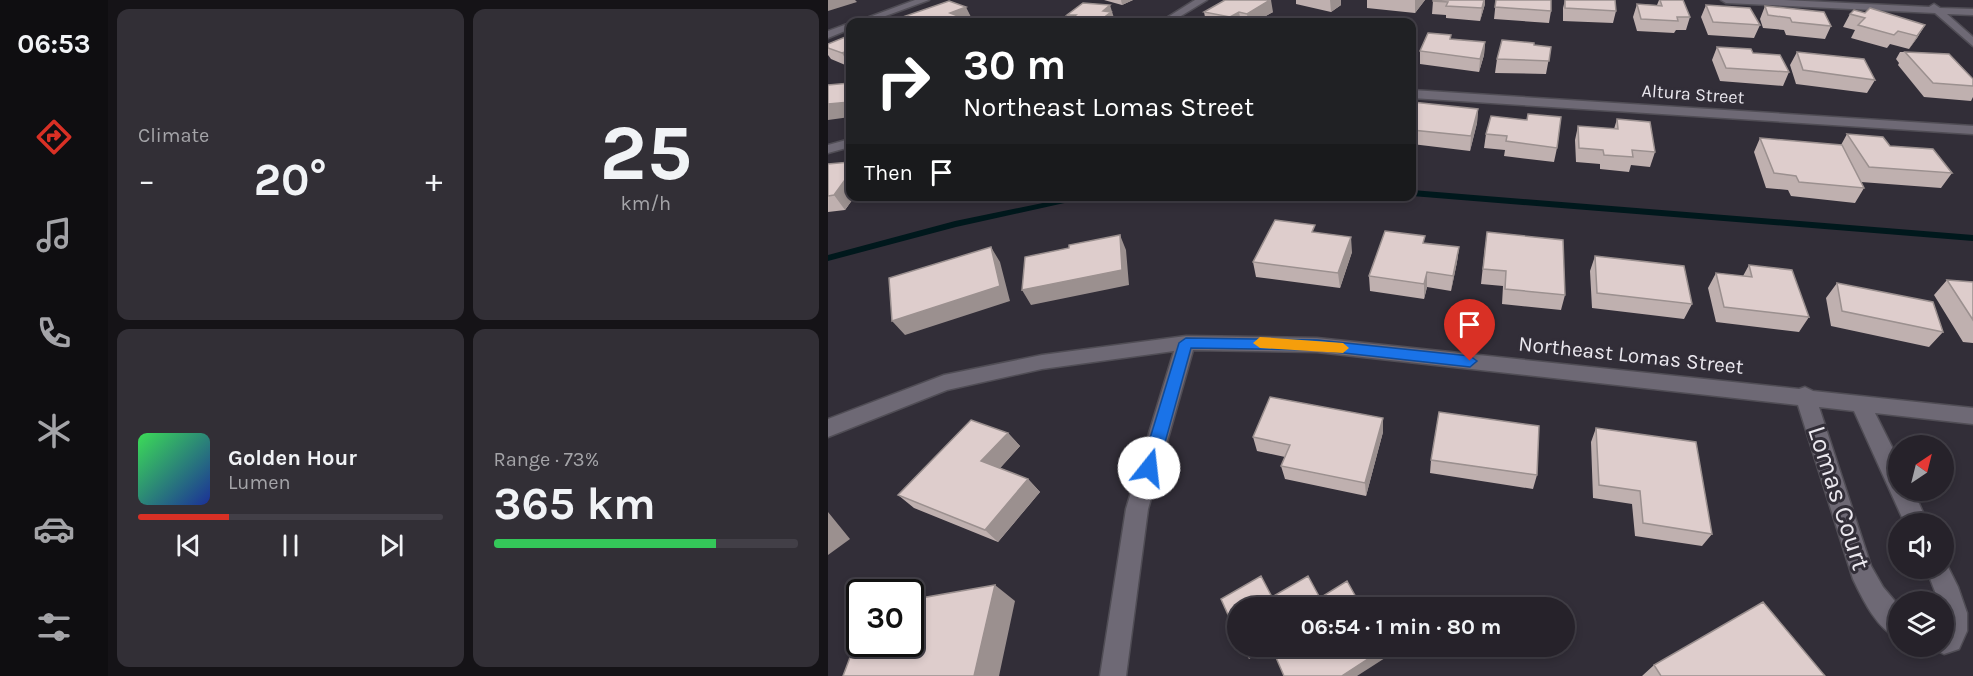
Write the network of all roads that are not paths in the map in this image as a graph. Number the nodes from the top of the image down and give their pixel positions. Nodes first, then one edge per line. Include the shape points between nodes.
1 (924, 0) edge
2 (1202, 0) edge
3 (1726, 0) edge
4 (1926, 0) edge
5 (1938, 11) junction
6 (1973, 12) edge
7 (872, 18) edge
8 (1172, 18) edge
9 (846, 28) edge
10 (828, 35) edge
11 (1973, 43) edge
12 (1416, 94) edge
13 (1973, 130) edge
14 (846, 144) edge
15 (828, 149) edge
16 (1186, 343) junction
17 (1805, 395) junction
18 (1860, 402) junction
19 (1973, 416) edge
20 (828, 428) edge
21 (1888, 461) edge
22 (1954, 611) edge
23 (1888, 615) edge
24 (1954, 634) edge
25 (1113, 676) edge

1 - 7 street
2 - 8 street
3 - 5 street
4 - 5 street
5 - 6 street
5 - 11 street
9 - 10 street
12 - 13 street, Altura Street
14 - 15 street
16 - 17 street, Northeast Lomas Street via 1317,345
16 - 20 street, Northeast Lomas Street via 1042,362 944,383
16 - 25 street via 1137,509
17 - 18 street, Northeast Lomas Street
17 - 23 street, Lomas Court via 1861,571
18 - 19 street, Northeast Lomas Street
18 - 21 street
22 - 24 street via 1957,629

